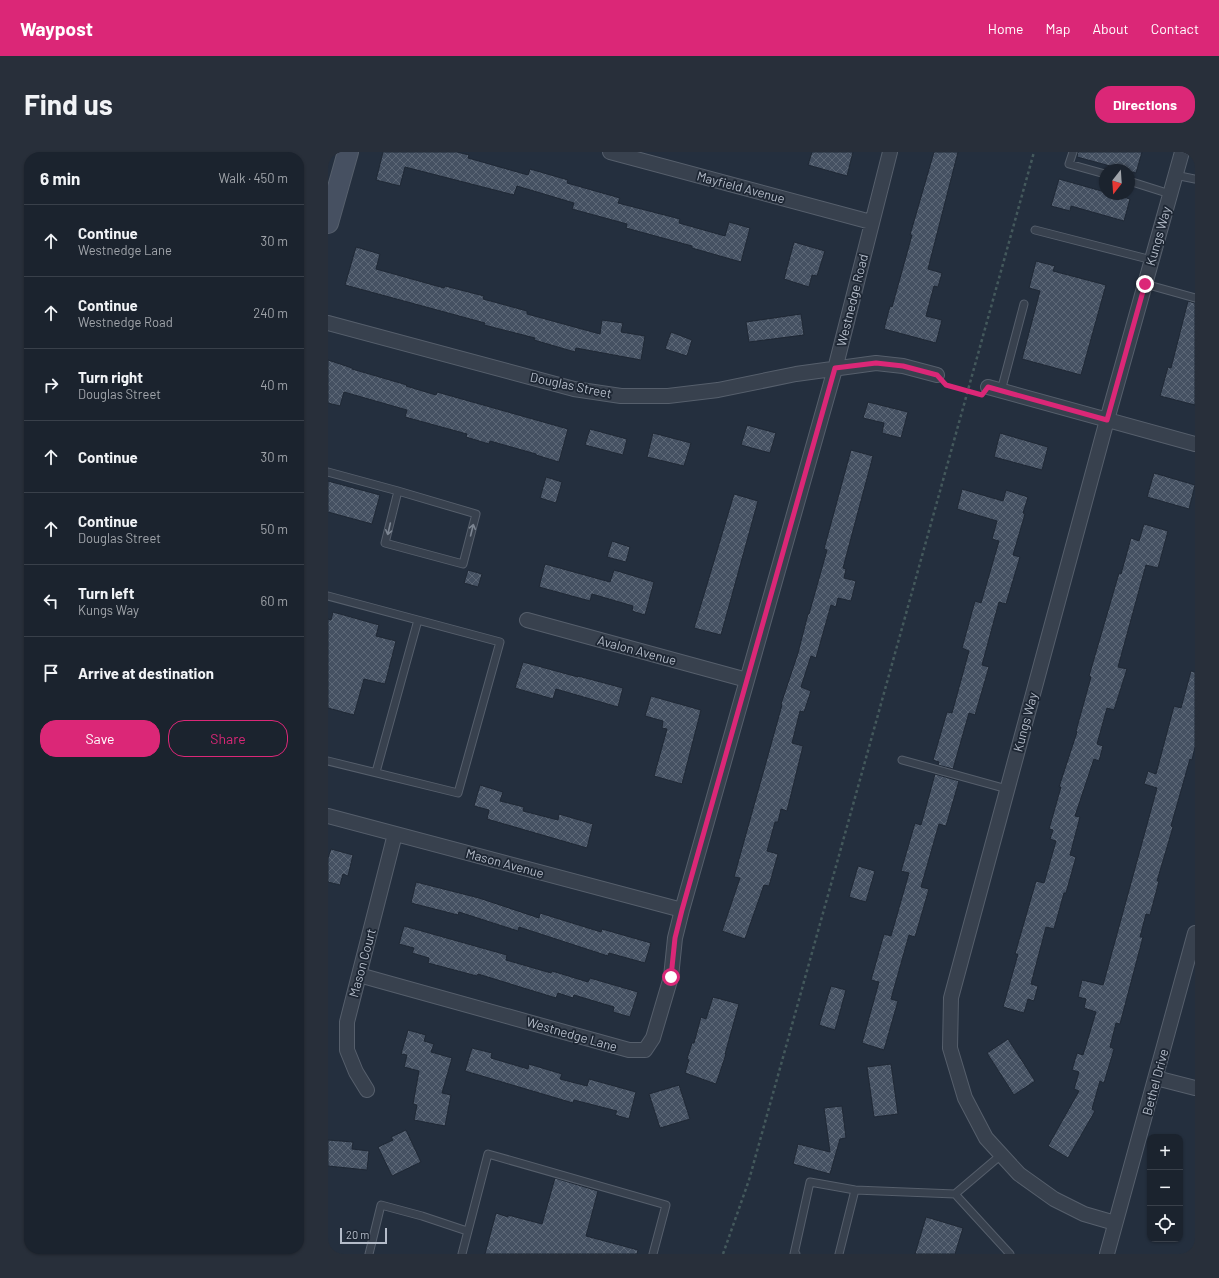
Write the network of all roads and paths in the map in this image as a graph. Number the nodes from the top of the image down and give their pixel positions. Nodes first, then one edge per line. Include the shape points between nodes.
1 (348, 152) edge
2 (610, 152) edge
3 (890, 152) edge
4 (1034, 152) edge
5 (1073, 152) edge
6 (1182, 152) edge
7 (1099, 172) edge
8 (1175, 175) junction
9 (1195, 179) edge
10 (1135, 184) edge
11 (1170, 194) junction
12 (871, 222) junction
13 (328, 223) edge
14 (1035, 230) dead end
15 (1152, 260) junction
16 (1145, 284) junction
17 (1195, 298) edge
18 (1024, 304) dead end
19 (328, 323) edge
20 (835, 368) junction
21 (937, 375) joint
22 (995, 389) junction
23 (967, 391) junction
24 (1107, 420) junction
25 (1195, 444) edge
26 (328, 472) edge
27 (398, 491) junction
28 (328, 596) edge
29 (418, 620) junction
30 (527, 620) dead end
31 (747, 680) junction
32 (902, 760) dead end
33 (328, 761) edge
34 (376, 772) junction
35 (1007, 789) junction
36 (328, 816) edge
37 (395, 834) junction
38 (682, 910) junction
39 (1195, 934) edge
40 (359, 975) junction
41 (1156, 1078) junction
42 (1195, 1088) edge
43 (367, 1090) dead end
44 (1001, 1155) junction
45 (855, 1190) junction
46 (955, 1194) junction
47 (1115, 1223) junction
48 (468, 1231) junction
49 (369, 1254) edge
50 (462, 1254) edge
51 (653, 1254) edge
52 (723, 1254) edge
53 (796, 1254) edge
54 (839, 1254) edge
55 (1010, 1254) edge
56 (1107, 1254) edge

1 - 13 street
2 - 12 street, Mayfield Avenue
3 - 12 street, Westnedge Road
4 - 23 path
5 - 7 lane via 1069,164
6 - 8 street, Kungs Way
8 - 9 lane
8 - 11 street, Kungs Way
10 - 11 lane
11 - 15 street, Kungs Way
12 - 20 street, Westnedge Road
14 - 15 lane
15 - 16 street, Kungs Way
16 - 17 lane
16 - 24 street, Kungs Way
18 - 22 lane
19 - 20 street, Douglas Street via 574,388 621,396 668,396 718,390
20 - 21 street, Douglas Street via 876,363 903,366
20 - 31 street, Westnedge Road
21 - 23 path via 946,385
22 - 23 path via 982,395
22 - 24 street
23 - 52 path via 751,1172
24 - 25 street
24 - 35 street, Kungs Way
26 - 27 lane
27 -> 27 lane via 385,543 463,564 476,514
28 - 29 lane
29 - 34 lane
29 - 34 lane via 500,642 458,792
30 - 31 street, Avalon Avenue
31 - 38 street, Westnedge Road
32 - 35 lane
33 - 34 lane
35 - 44 street, Kungs Way via 952,998 950,1048 965,1098 986,1138
36 - 37 street, Mason Avenue
37 - 38 street, Mason Avenue
37 - 40 street, Mason Court
38 - 40 street, Westnedge Lane via 675,938 671,977 654,1038 645,1050 629,1050
39 - 41 street, Bethel Drive
40 - 43 street, Mason Court via 346,1022 347,1050
41 - 42 street
41 - 47 street, Bethel Drive
44 - 46 lane
44 - 47 street, Kungs Way via 1019,1174 1054,1199 1084,1214
45 - 46 lane
45 - 53 lane via 810,1182
45 - 54 lane
46 - 55 lane
47 - 56 street, Bethel Drive
48 - 49 lane via 381,1205
48 - 50 lane
48 - 51 lane via 488,1154 666,1205

